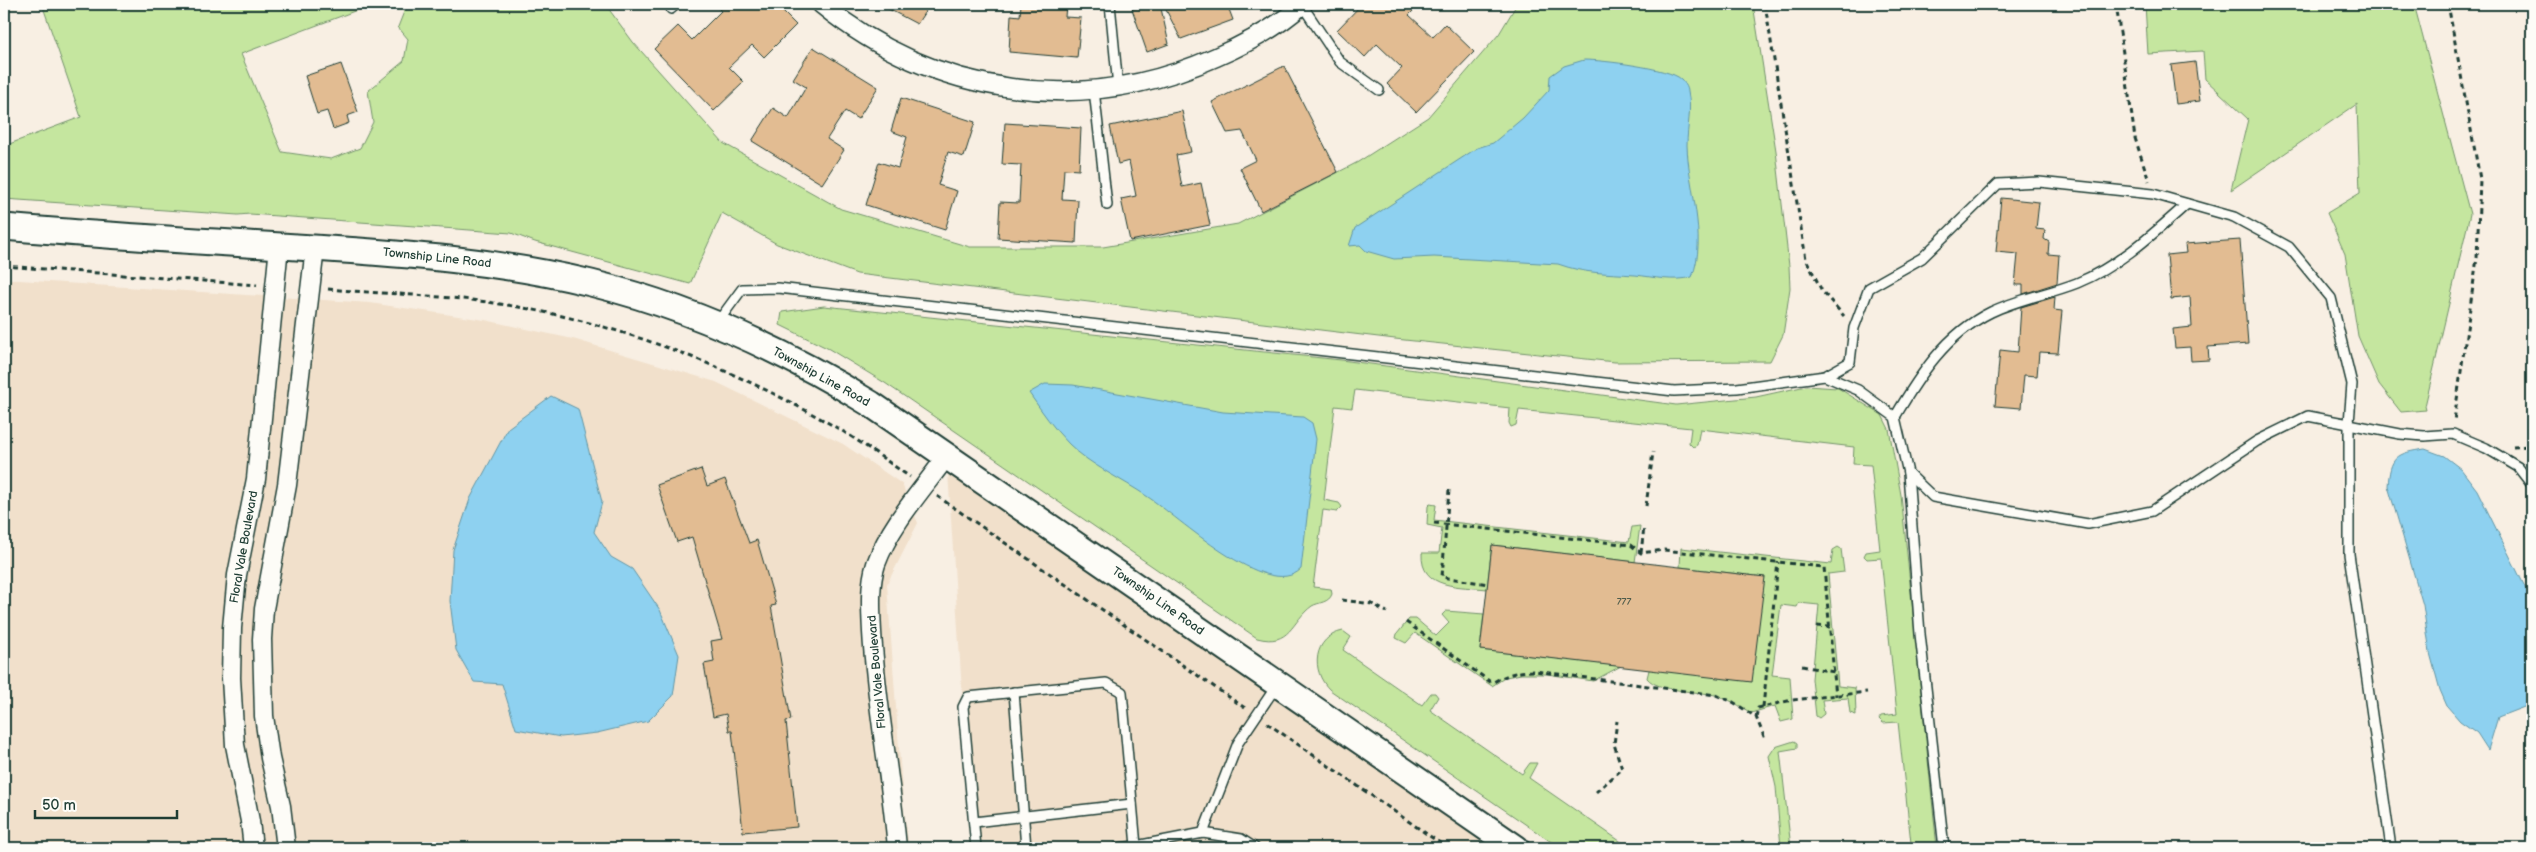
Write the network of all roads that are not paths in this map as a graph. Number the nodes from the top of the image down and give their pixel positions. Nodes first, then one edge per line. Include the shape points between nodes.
1 (821, 4) edge
2 (1110, 4) edge
3 (1303, 5) edge
4 (1118, 87) junction
5 (1094, 90) junction
6 (1379, 90) dead end
7 (2187, 204) junction
8 (1107, 205) dead end
9 (4, 227) edge
10 (279, 246) junction
11 (315, 248) junction
12 (715, 325) junction
13 (1825, 376) junction
14 (1895, 417) junction
15 (2349, 423) junction
16 (947, 456) junction
17 (1908, 473) junction
18 (2532, 485) edge
19 (1278, 684) junction
20 (1014, 692) junction
21 (1132, 804) junction
22 (1024, 817) junction
23 (974, 822) junction
24 (1203, 833) junction
25 (1136, 846) junction
26 (253, 848) edge
27 (286, 848) edge
28 (897, 848) edge
29 (976, 848) edge
30 (1026, 848) edge
31 (1117, 848) edge
32 (1255, 848) edge
33 (1516, 848) edge
34 (1944, 848) edge
35 (2391, 848) edge

1 - 5 street via 865,37 924,66 954,76 1004,88
2 - 4 lane
3 - 4 street via 1288,18 1224,54 1182,72
3 - 6 lane via 1340,62
4 - 5 street
5 - 8 lane
7 - 13 lane via 2153,194 2039,182 1998,184 1922,258 1869,288 1854,328 1850,362
7 - 14 lane via 2118,262 2077,283 1991,312 1972,323 1947,343 1916,382
7 - 15 lane via 2234,217 2289,247 2331,298 2352,384
9 - 10 street, Township Line Road
10 - 11 street, Township Line Road
10 - 26 street, Floral Vale Boulevard via 257,470 237,575 232,628 235,745
11 - 12 street, Township Line Road via 401,253 486,263 591,283
11 - 27 street via 287,485 264,609 262,639 264,716
12 - 13 lane via 742,289 778,288 1674,391 1737,388
12 - 16 street, Township Line Road via 771,349 842,386
13 - 14 lane via 1858,390
14 - 17 lane
15 - 17 lane via 2308,416 2257,441 2152,511 2088,524 1933,497
15 - 18 lane via 2400,434 2453,434 2518,467
15 - 35 lane via 2349,554
16 - 19 street, Township Line Road
16 - 28 street, Floral Vale Boulevard via 893,530 876,563 873,577 873,661
17 - 34 lane via 1920,634
19 - 24 lane via 1238,743
19 - 33 street, Township Line Road
20 - 21 lane via 1106,682 1122,692
20 - 22 lane
20 - 23 lane via 968,697 963,707
21 - 22 lane
21 - 25 lane
22 - 23 lane
22 - 30 lane
23 - 29 lane
24 - 25 lane
24 - 32 lane via 1241,839
25 - 31 lane

